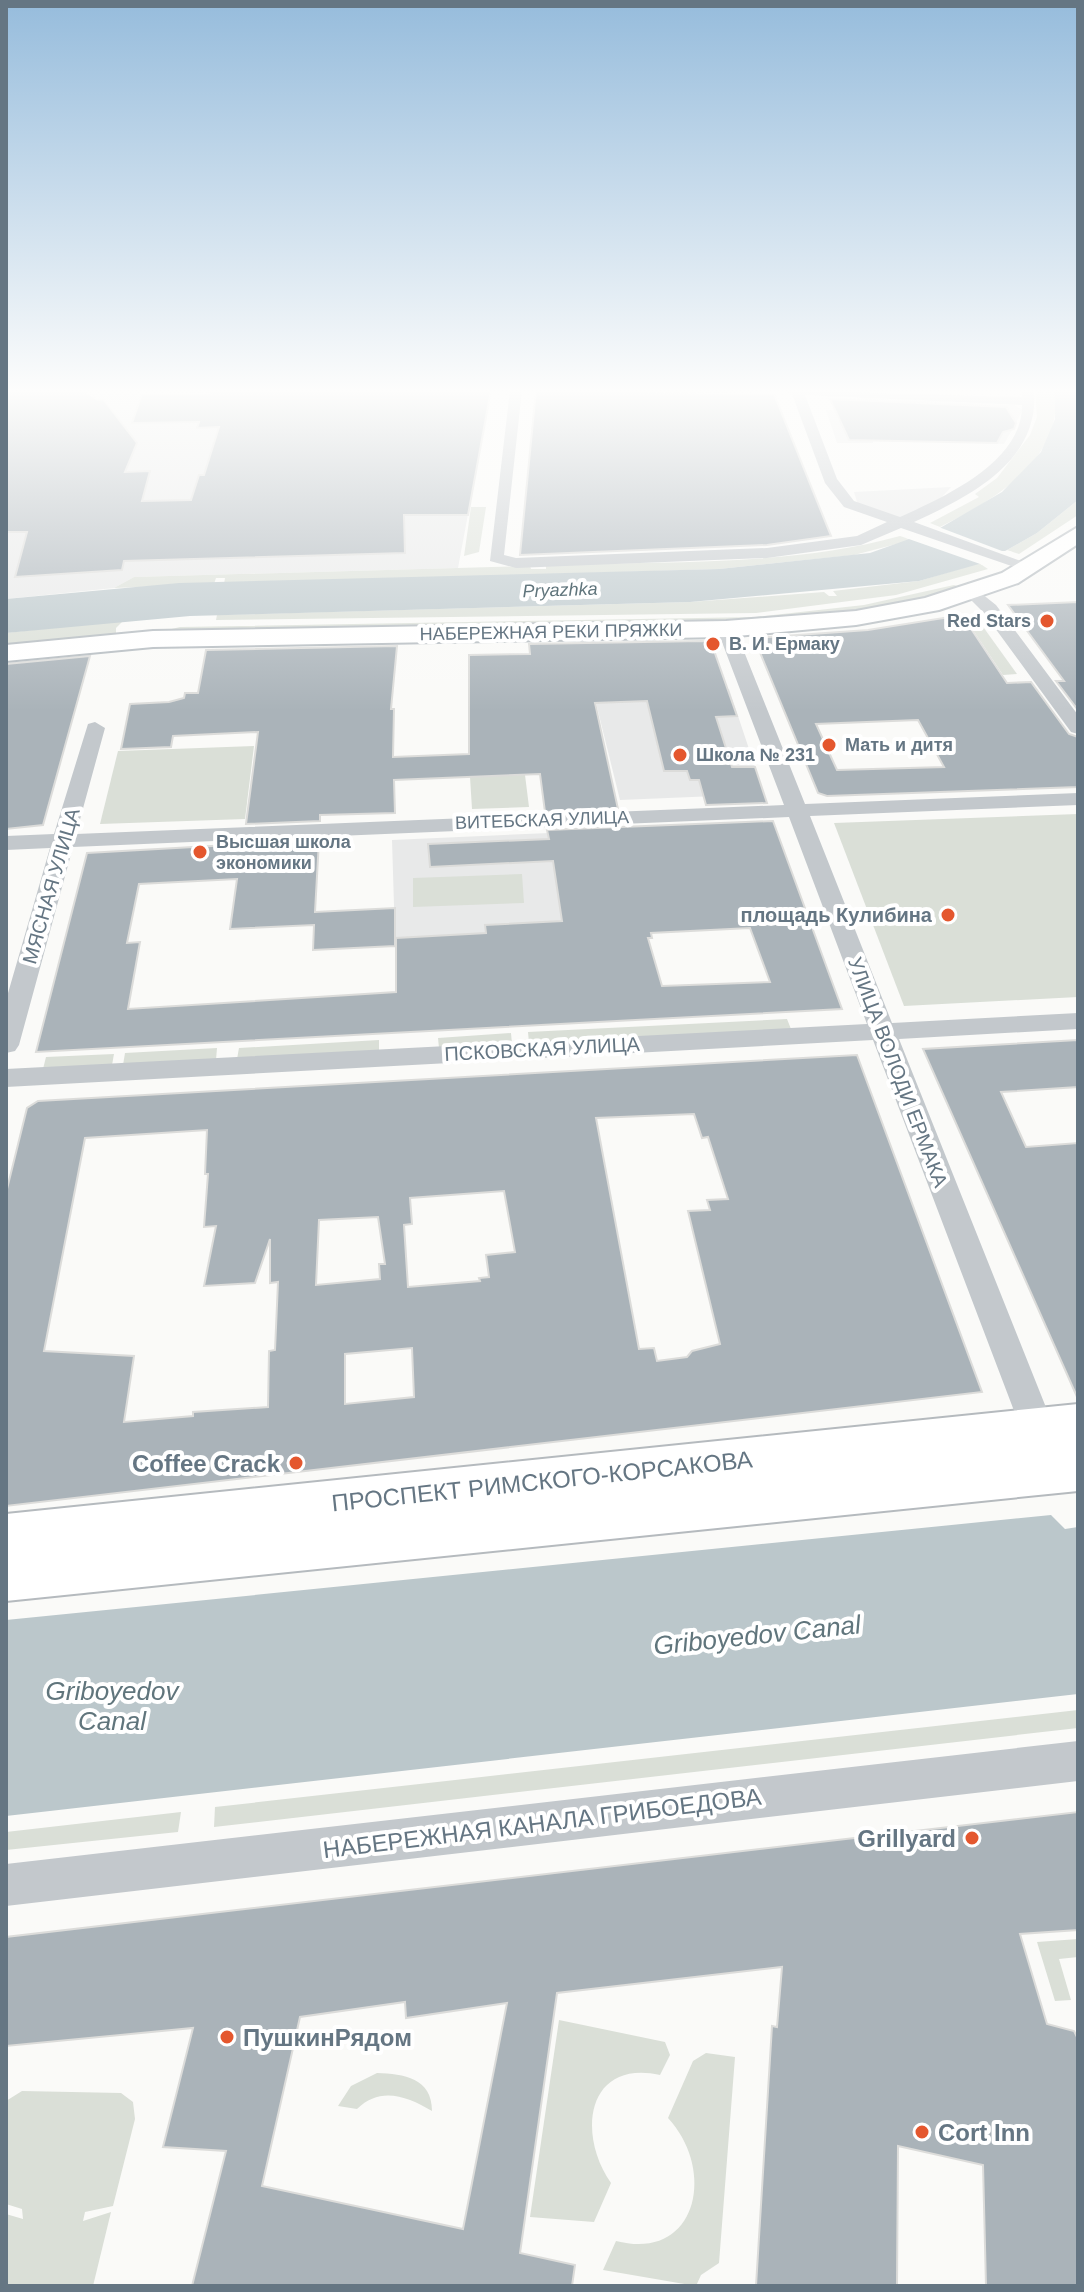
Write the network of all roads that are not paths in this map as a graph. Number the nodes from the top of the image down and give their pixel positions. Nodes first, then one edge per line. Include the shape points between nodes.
1 (503, 497) edge
2 (843, 497) edge
3 (955, 497) edge
4 (899, 524) junction
5 (1078, 534) edge
6 (1067, 558) edge
7 (1029, 567) junction
8 (972, 591) junction
9 (726, 629) junction
10 (6, 653) edge
11 (95, 728) dead end
12 (1078, 728) edge
13 (1078, 799) edge
14 (796, 810) junction
15 (64, 841) junction
16 (6, 843) edge
17 (1078, 1021) edge
18 (882, 1031) junction
19 (6, 1045) edge
20 (6, 1078) edge
21 (1062, 1449) edge
22 (6, 1539) edge
23 (6, 1575) edge
24 (1078, 1761) edge
25 (6, 1885) edge

1 - 4 street via 496,558 516,563 767,553 842,545
2 - 4 street
3 - 4 street
4 - 7 street
5 - 6 main road
6 - 7 main road
7 - 8 main road, НАБЕРЕЖНАЯ РЕКИ ПРЯЖКИ
8 - 9 main road, НАБЕРЕЖНАЯ РЕКИ ПРЯЖКИ via 930,605 856,618
8 - 12 street
9 - 10 main road, НАБЕРЕЖНАЯ РЕКИ ПРЯЖКИ via 153,639
9 - 14 street, УЛИЦА ВОЛОДИ ЕРМАКА
11 - 15 street, МЯСНАЯ УЛИЦА
13 - 14 street, ВИТЕБСКАЯ УЛИЦА
14 - 15 street, ВИТЕБСКАЯ УЛИЦА
14 - 18 street, УЛИЦА ВОЛОДИ ЕРМАКА
15 - 16 street, ВИТЕБСКАЯ УЛИЦА
15 - 19 street, МЯСНАЯ УЛИЦА
17 - 18 street, ПСКОВСКАЯ УЛИЦА
18 - 20 street, ПСКОВСКАЯ УЛИЦА
18 - 21 street, УЛИЦА ВОЛОДИ ЕРМАКА
21 - 22 main road, ПРОСПЕКТ РИМСКОГО-КОРСАКОВА
21 - 23 main road, ПРОСПЕКТ РИМСКОГО-КОРСАКОВА
24 - 25 street, НАБЕРЕЖНАЯ КАНАЛА ГРИБОЕДОВА

